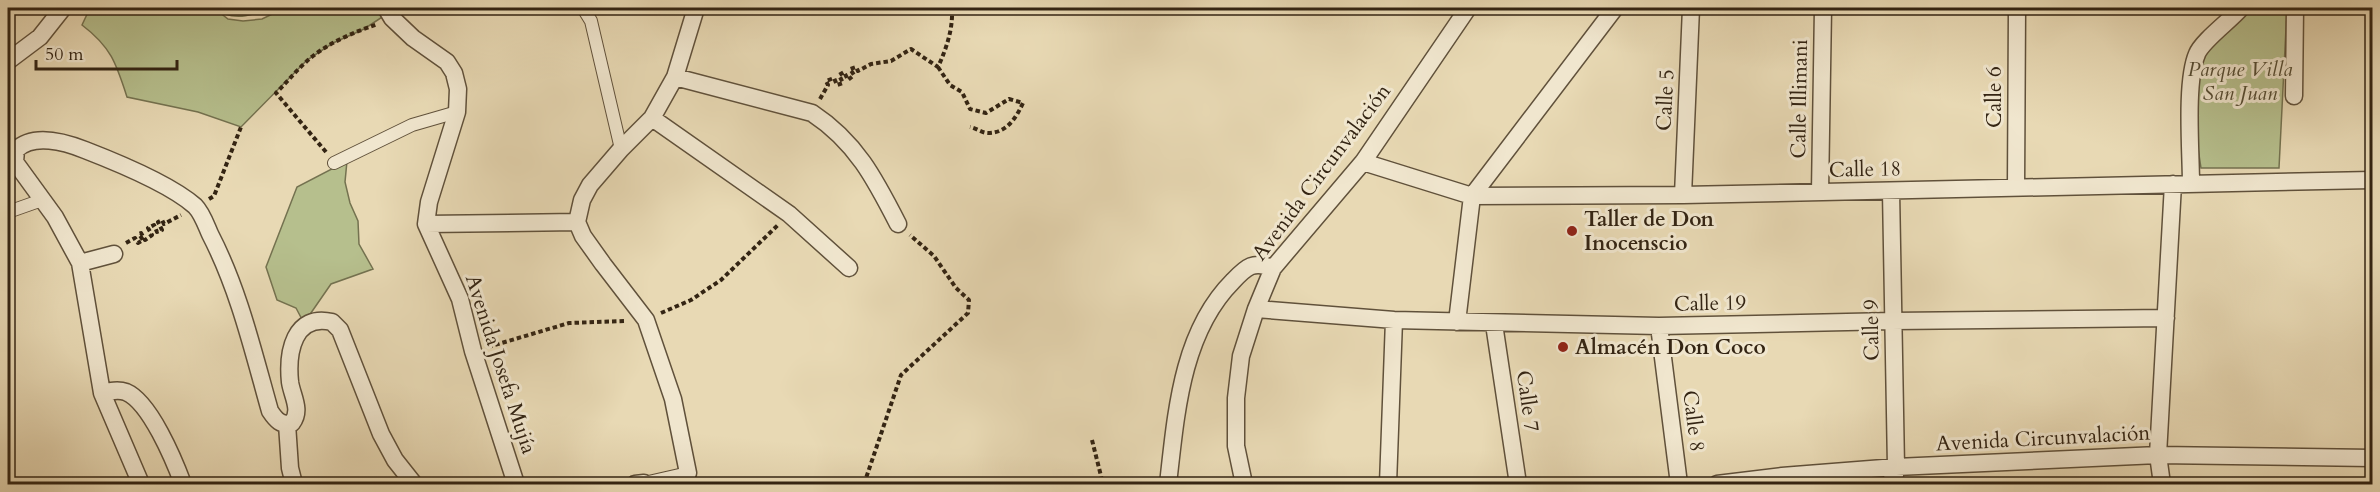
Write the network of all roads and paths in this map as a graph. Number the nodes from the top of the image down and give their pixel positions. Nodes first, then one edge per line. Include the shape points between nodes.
1 (63, 8) edge
2 (583, 8) edge
3 (696, 8) edge
4 (951, 8) edge
5 (1468, 8) edge
6 (1615, 8) edge
7 (1691, 8) edge
8 (1823, 8) edge
9 (2017, 8) edge
10 (2241, 8) edge
11 (2295, 8) edge
12 (389, 13) edge
13 (8, 61) edge
14 (938, 67) junction
15 (675, 77) junction
16 (2294, 96) dead end
17 (457, 112) junction
18 (812, 113) junction
19 (652, 118) junction
20 (241, 127) dead end
21 (970, 127) dead end
22 (12, 147) edge
23 (621, 149) junction
24 (1364, 162) junction
25 (334, 164) joint
26 (2373, 180) edge
27 (2173, 184) junction
28 (2191, 184) junction
29 (2016, 187) junction
30 (1891, 191) junction
31 (1820, 192) junction
32 (1683, 195) junction
33 (1473, 196) junction
34 (42, 200) junction
35 (196, 207) junction
36 (8, 212) edge
37 (577, 222) junction
38 (426, 224) junction
39 (898, 224) joint
40 (114, 254) joint
41 (80, 262) junction
42 (849, 268) dead end
43 (1273, 268) junction
44 (1256, 309) junction
45 (2166, 318) junction
46 (1394, 320) junction
47 (1893, 321) junction
48 (1457, 322) junction
49 (1494, 324) junction
50 (1659, 326) junction
51 (102, 393) junction
52 (287, 424) junction
53 (1092, 440) dead end
54 (2158, 455) junction
55 (2373, 458) edge
56 (1896, 467) junction
57 (688, 473) joint
58 (141, 484) edge
59 (183, 484) edge
60 (294, 484) edge
61 (414, 484) edge
62 (516, 484) edge
63 (640, 484) edge
64 (864, 484) edge
65 (1102, 484) edge
66 (1168, 484) edge
67 (1244, 484) edge
68 (1388, 484) edge
69 (1518, 484) edge
70 (1679, 484) edge
71 (1717, 484) edge
72 (1889, 484) edge
73 (2162, 484) edge

1 - 13 street via 40,37
2 - 23 street via 591,21
3 - 15 street
4 - 14 path via 952,23
5 - 24 street, Avenida Circunvalación
6 - 33 street
7 - 32 street, Calle 5
8 - 31 street, Calle Illimani
9 - 29 street, Calle 6
10 - 28 street via 2197,53 2190,115
11 - 16 street
12 - 17 street via 413,38 447,62 458,89
12 - 25 path via 307,60 276,93
14 - 18 path via 911,49 891,61 858,71 856,67 850,69 854,75 848,80 844,72 839,75 843,83 837,85 834,78 826,81 828,85
14 - 21 path via 950,85 962,92 970,109 986,113 1009,99 1023,103 1012,122 999,131 987,134
15 - 18 street
15 - 19 street
17 - 25 street via 412,125
17 - 38 street
18 - 39 street via 847,142 871,171
19 - 23 street
19 - 42 street via 789,214
20 - 35 path via 214,196
22 - 34 street via 15,162
22 - 35 street via 34,141 73,146 162,185
23 - 37 street via 590,185
24 - 33 street, Calle 18
24 - 43 street, Avenida Circunvalación
26 - 28 street, Calle 18
27 - 28 street, Calle 18
27 - 29 street, Calle 18
27 - 45 street
29 - 30 street, Calle 18
30 - 31 street, Calle 18
30 - 47 street, Calle 9
31 - 32 street, Calle 18
32 - 33 street, Calle 18
33 - 48 street
34 - 36 street
34 - 41 street
35 - 40 path via 164,224 162,220 158,222 162,230 157,232 154,225 148,228 152,235 146,240 141,232 143,240 138,243 135,238 125,244 128,249 111,250
35 - 52 street via 242,310 270,411 276,420
37 - 38 street
37 - 57 street via 596,255 646,320 673,399
38 - 62 street, Avenida Josefa Mujía via 460,299
39 - 64 path via 934,256 969,300 968,313 901,375
40 - 41 street
41 - 51 street
43 - 44 street, Avenida Circunvalación
43 - 66 street via 1261,264 1244,269 1222,292 1197,332 1185,370
44 - 46 street, Calle 19
44 - 67 street, Avenida Circunvalación via 1241,356 1236,398 1236,446
45 - 47 street, Calle 19
45 - 54 street
46 - 48 street, Calle 19
46 - 68 street
47 - 50 street, Calle 19
47 - 56 street, Calle 9
48 - 49 street, Calle 19
49 - 50 street, Calle 19
49 - 69 street, Calle 7
50 - 70 street, Calle 8
51 - 58 street
51 - 59 street via 123,391 140,403 159,429
52 - 60 street
52 - 61 street via 292,423 297,413 290,382 296,335 314,320 332,322 340,330 381,434
53 - 65 path
54 - 55 street, Avenida Circunvalación
54 - 56 street, Avenida Circunvalación
54 - 73 street
56 - 71 street, Avenida Circunvalación
56 - 72 street
57 - 63 street

